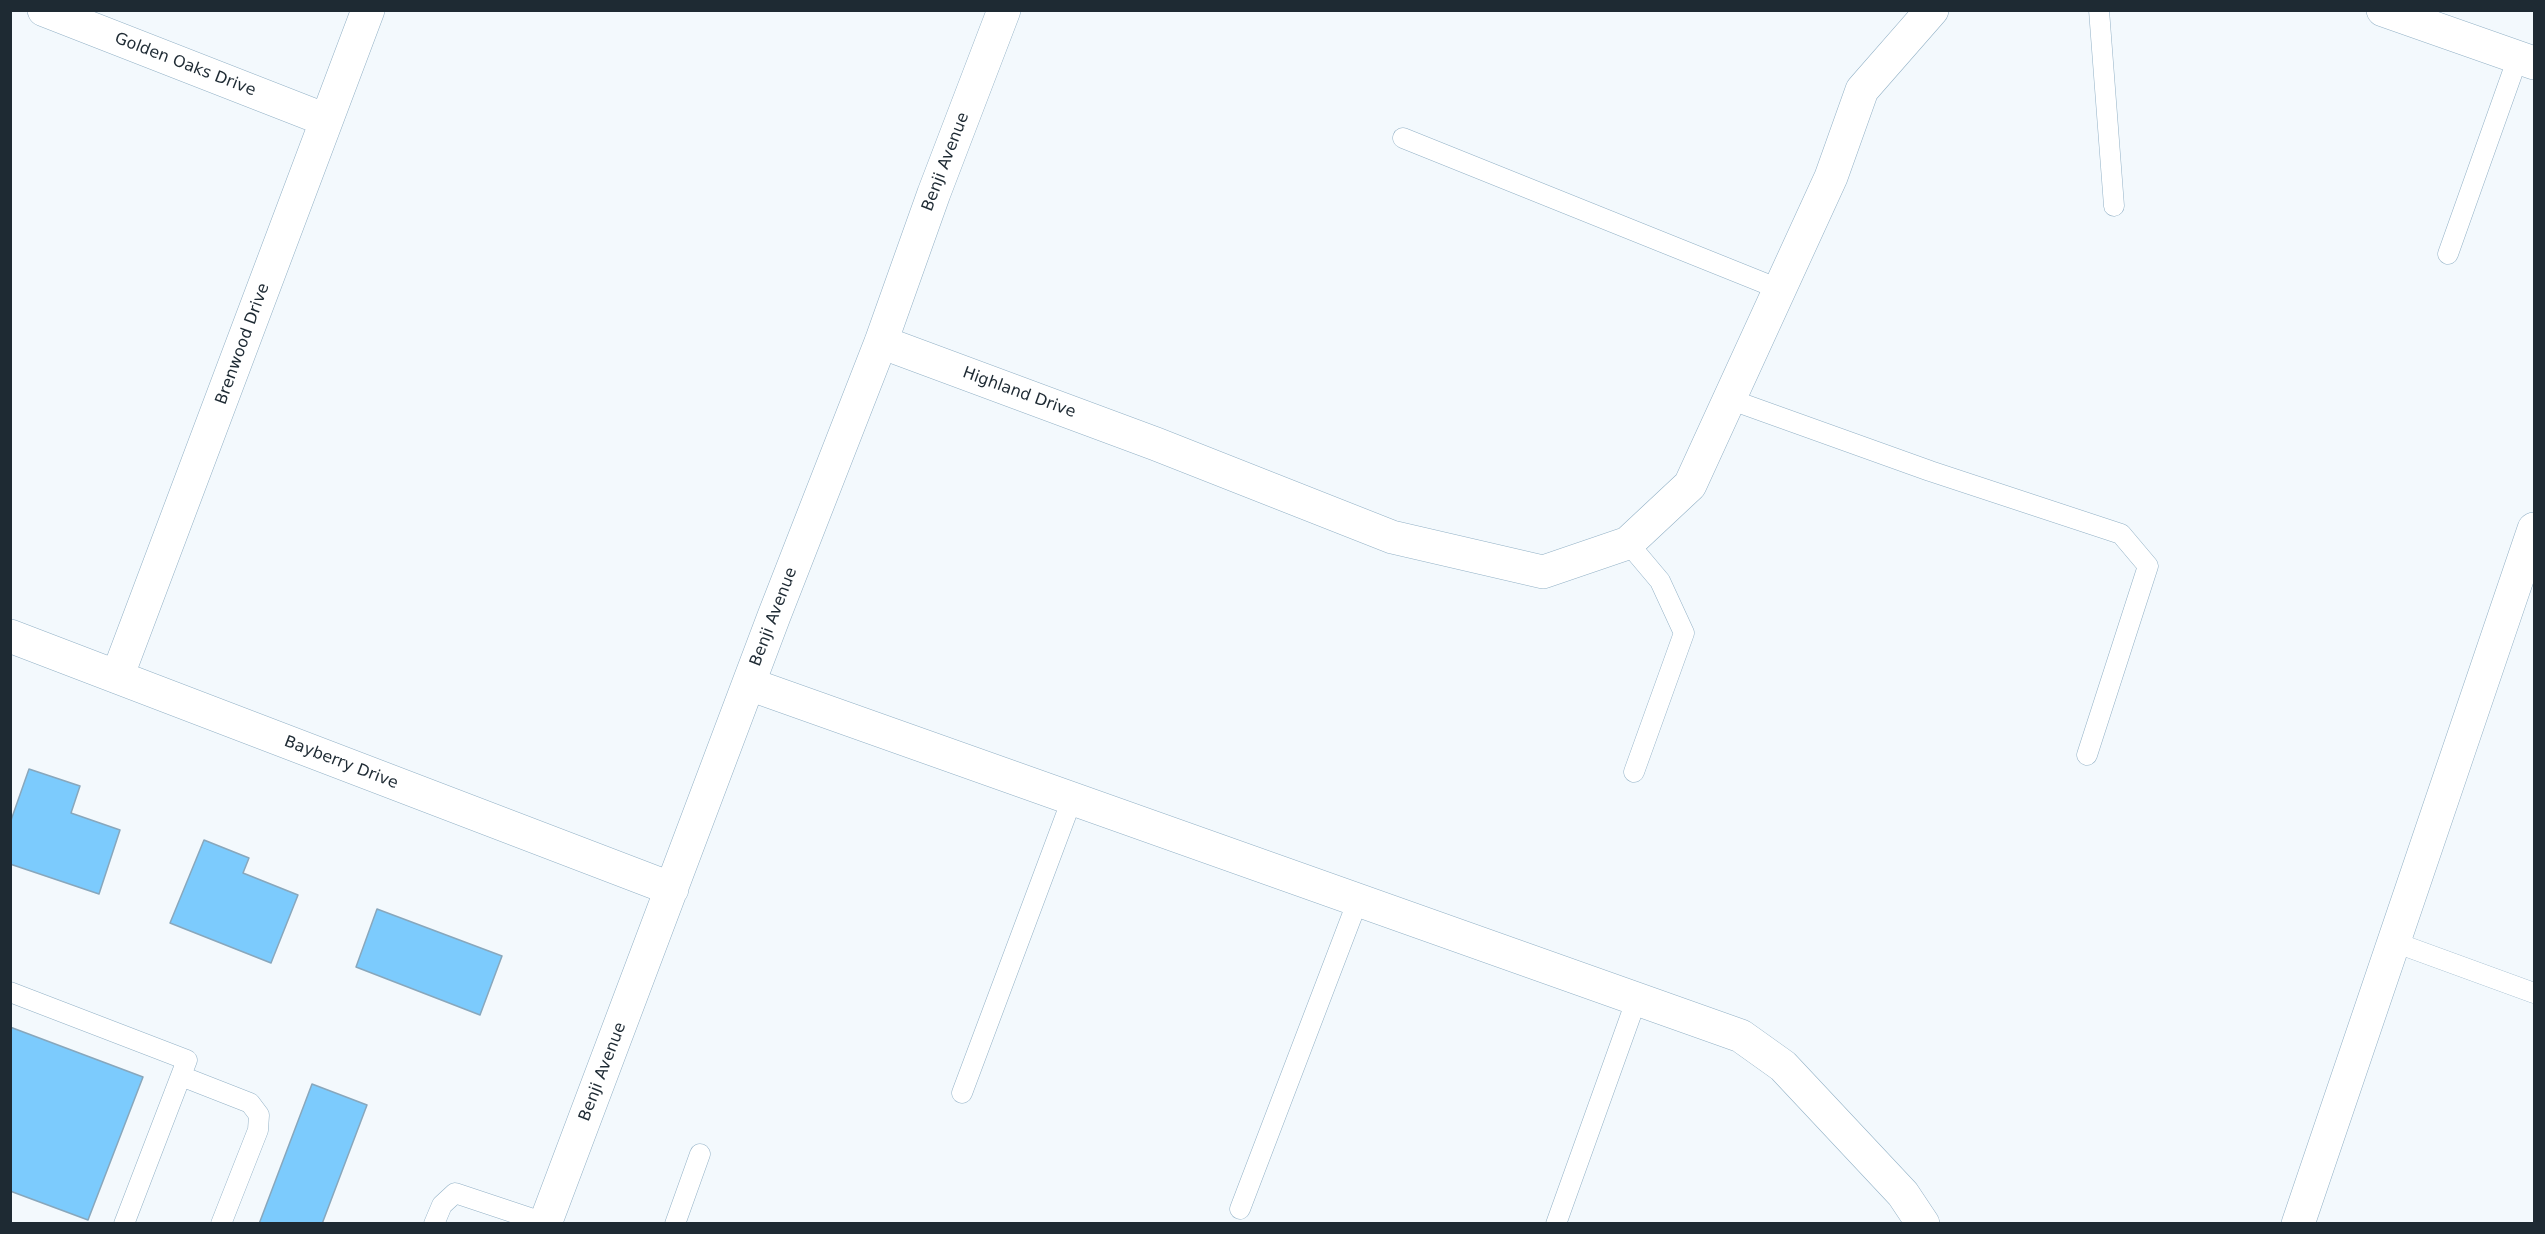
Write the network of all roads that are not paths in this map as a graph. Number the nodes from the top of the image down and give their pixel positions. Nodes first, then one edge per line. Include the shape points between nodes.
1 (44, 10) edge
2 (368, 10) edge
3 (1004, 10) edge
4 (1932, 10) edge
5 (2098, 10) edge
6 (2383, 10) edge
7 (2526, 60) edge
8 (326, 120) junction
9 (1403, 138) dead end
10 (2114, 206) dead end
11 (2448, 254) dead end
12 (1779, 289) junction
13 (881, 342) junction
14 (1729, 399) junction
15 (2535, 529) edge
16 (1628, 543) junction
17 (2524, 592) edge
18 (10, 636) edge
19 (117, 677) junction
20 (749, 684) junction
21 (2087, 755) dead end
22 (1634, 772) dead end
23 (1072, 798) junction
24 (672, 889) junction
25 (1358, 900) junction
26 (2394, 942) junction
27 (10, 992) edge
28 (2535, 993) edge
29 (1637, 999) junction
30 (181, 1076) junction
31 (962, 1093) dead end
32 (700, 1154) dead end
33 (1240, 1209) dead end
34 (545, 1223) edge
35 (124, 1224) edge
36 (221, 1224) edge
37 (434, 1224) edge
38 (675, 1224) edge
39 (1556, 1224) edge
40 (1923, 1224) edge
41 (2298, 1224) edge

1 - 8 street, Golden Oaks Drive
2 - 8 street, Brenwood Drive
3 - 13 street, Benji Avenue
4 - 12 street via 1862,90 1831,177
5 - 10 lane
6 - 7 street
7 - 11 lane
8 - 19 street, Brenwood Drive
9 - 12 lane
12 - 14 street
13 - 16 street, Highland Drive via 1392,537 1543,572
13 - 20 street, Benji Avenue
14 - 16 street via 1690,485
14 - 21 lane via 2121,534 2148,566
15 - 17 street
16 - 22 lane via 1659,581 1684,633
17 - 26 street
18 - 19 street, Bayberry Drive
19 - 24 street, Bayberry Drive
20 - 23 street
20 - 24 street, Benji Avenue
23 - 25 street
23 - 31 lane
24 - 34 street, Benji Avenue
25 - 29 street
25 - 33 lane
26 - 28 lane
26 - 41 street
27 - 30 lane via 187,1060
29 - 39 lane
29 - 40 street via 1741,1036 1783,1066 1902,1194
30 - 35 lane
30 - 36 lane via 250,1103 259,1115 258,1130
32 - 38 lane
34 - 37 lane via 455,1193 441,1205

